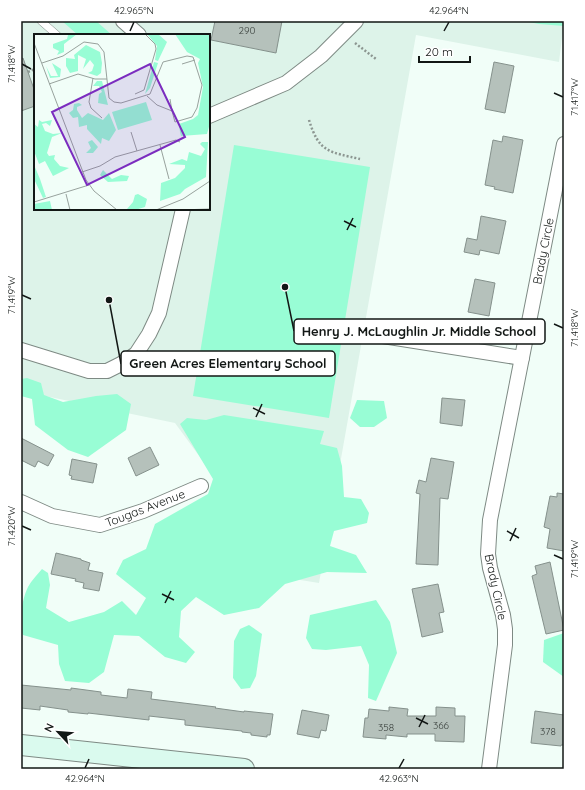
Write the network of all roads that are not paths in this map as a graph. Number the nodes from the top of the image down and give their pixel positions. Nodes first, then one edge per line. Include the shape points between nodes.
1 (41, 21) edge
2 (123, 21) edge
3 (356, 21) edge
4 (56, 34) edge
5 (138, 34) edge
6 (210, 116) edge
7 (564, 144) edge
8 (559, 192) edge
9 (183, 210) edge
10 (383, 336) dead end
11 (21, 350) edge
12 (522, 358) junction
13 (201, 486) dead end
14 (21, 502) edge
15 (21, 746) edge
16 (244, 769) edge
17 (489, 769) edge

1 - 4 lane
2 - 5 street
3 - 6 street via 321,56 286,82
7 - 8 street, Brady Circle
8 - 12 street, Brady Circle
9 - 11 street via 159,313 136,354 107,371 89,371
10 - 12 street
12 - 17 street, Brady Circle via 488,536 490,568 505,629
13 - 14 street, Tougas Avenue via 143,511 100,525 52,516
15 - 16 main road

